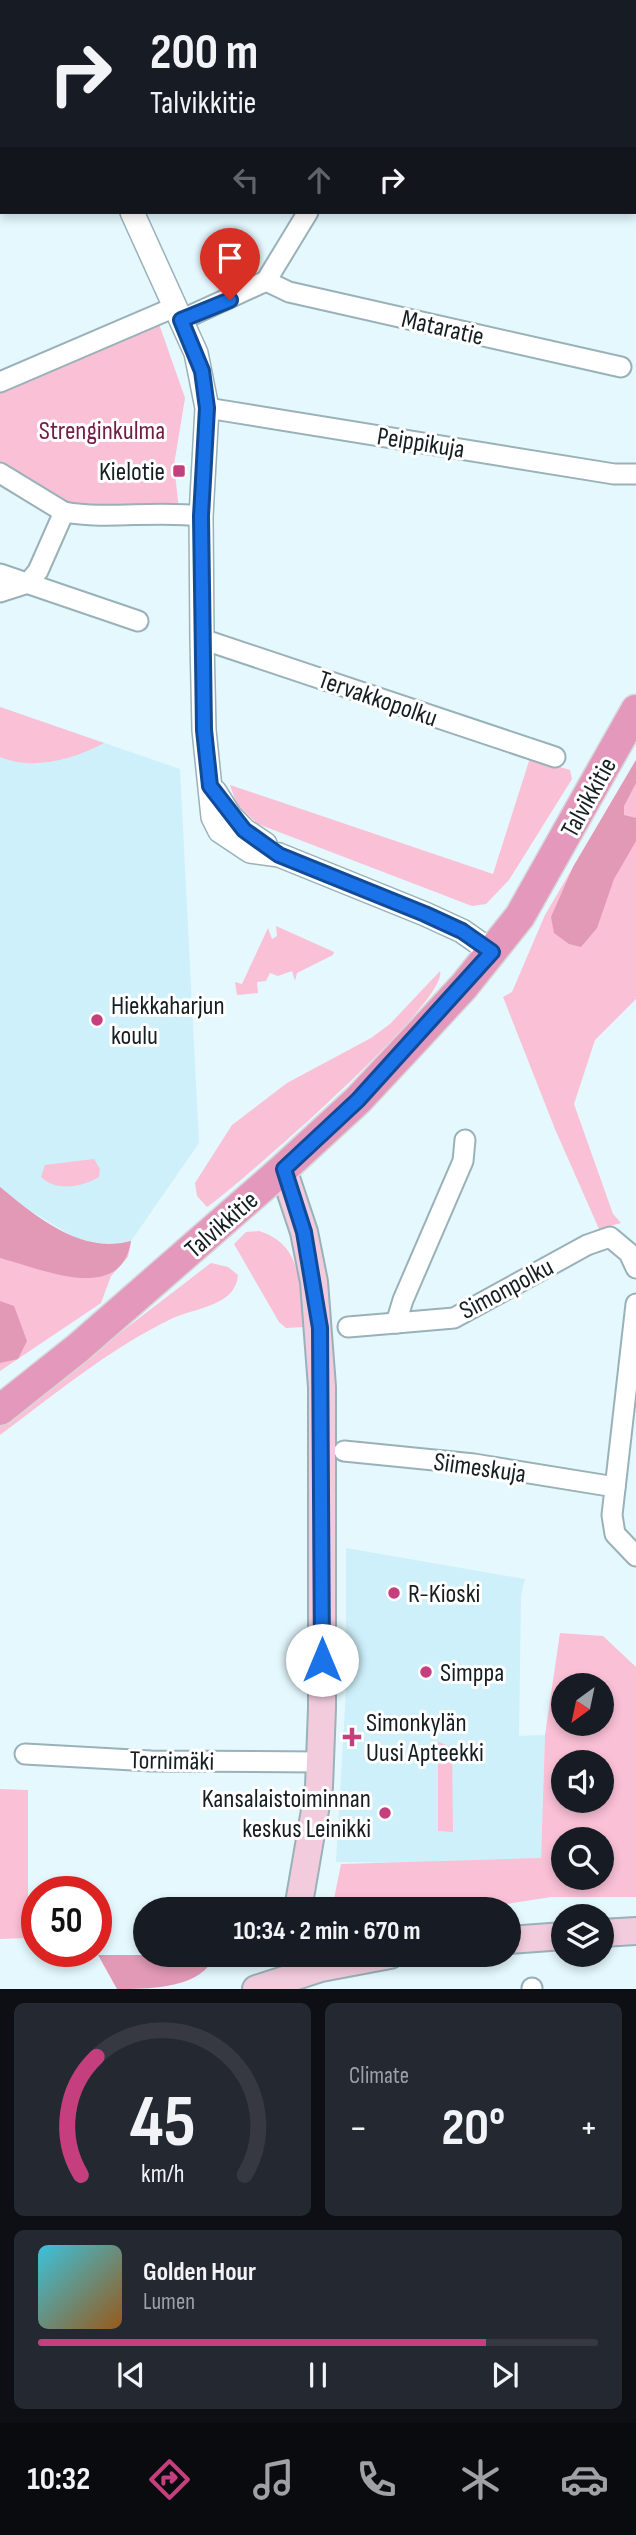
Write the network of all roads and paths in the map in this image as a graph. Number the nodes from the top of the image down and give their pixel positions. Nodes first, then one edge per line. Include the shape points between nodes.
1 (133, 214) edge
2 (307, 214) edge
3 (266, 281) junction
4 (178, 313) junction
5 (621, 367) dead end
6 (0, 382) edge
7 (207, 408) junction
8 (0, 474) edge
9 (636, 474) edge
10 (64, 512) junction
11 (201, 516) junction
12 (0, 573) edge
13 (28, 583) junction
14 (0, 592) edge
15 (138, 621) dead end
16 (202, 639) junction
17 (636, 710) edge
18 (555, 757) dead end
19 (492, 952) junction
20 (465, 1140) dead end
21 (284, 1169) junction
22 (636, 1268) edge
23 (636, 1304) edge
24 (396, 1323) junction
25 (348, 1327) dead end
26 (0, 1410) edge
27 (344, 1451) dead end
28 (615, 1487) junction
29 (636, 1556) edge
30 (25, 1754) dead end
31 (320, 1762) junction
32 (300, 1897) edge
33 (636, 1931) edge
34 (614, 1932) edge
35 (551, 1937) edge
36 (521, 1939) edge
37 (278, 1967) edge
38 (326, 1967) edge
39 (268, 1987) edge

1 - 4 street
2 - 3 street
3 - 4 street
3 - 5 street, Mataratie via 289,292
4 - 6 street
4 - 7 street via 202,371
7 - 9 street, Peippikuja
7 - 11 street
8 - 10 street
10 - 11 street
10 - 13 street
11 - 16 street
12 - 13 street
13 - 14 street
13 - 15 street
16 - 18 street, Tervakkopolku
16 - 19 street via 210,786 237,823 279,855 425,914
17 - 19 main road, Talvikkitie via 554,859
19 - 21 main road, Talvikkitie via 358,1100
20 - 24 street via 463,1161
21 - 26 main road, Talvikkitie
21 - 31 main road via 304,1232 320,1328
22 - 24 street, Simonpolku via 629,1253 610,1237 454,1318
23 - 28 street
24 - 25 street, Simonpolku
27 - 28 street, Siimeskuja
28 - 29 street via 612,1526 620,1542
30 - 31 street, Tornimäki via 151,1761
31 - 32 main road via 313,1836
33 - 34 main road
35 - 36 main road
37 - 39 main road
38 - 39 main road

